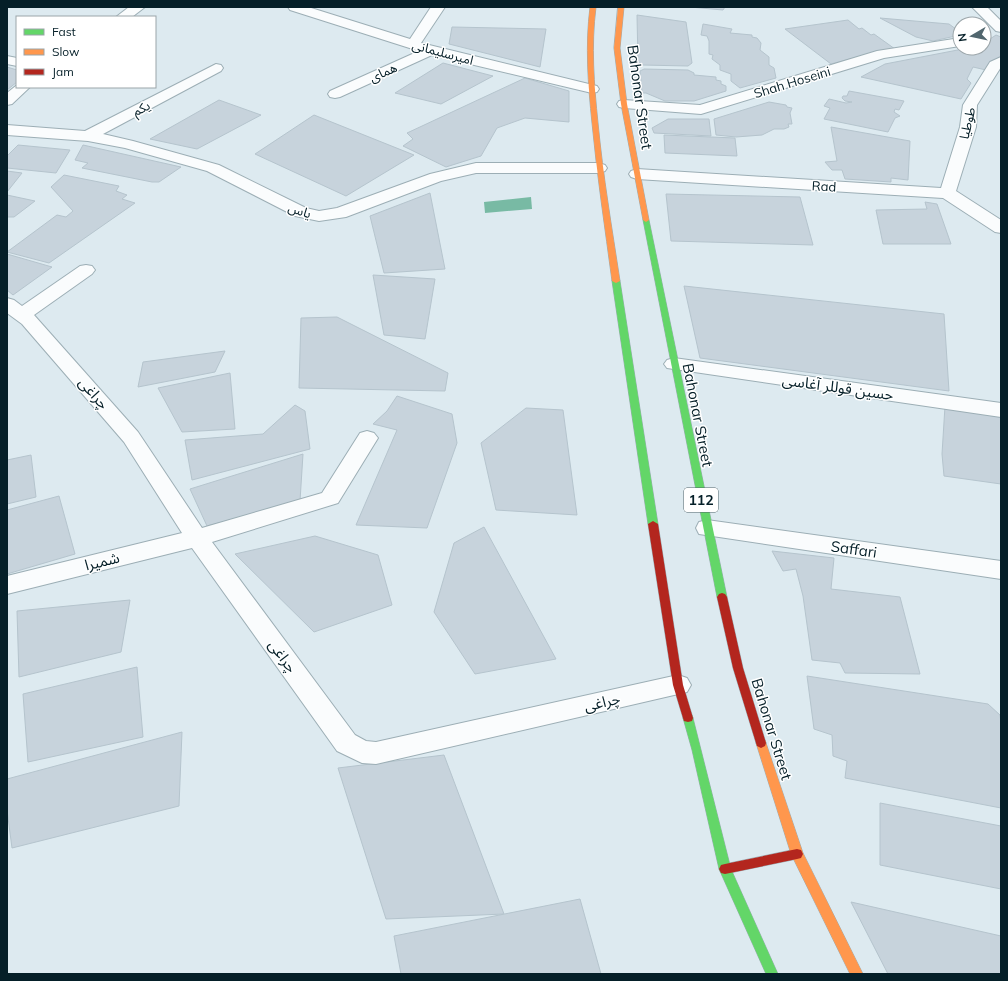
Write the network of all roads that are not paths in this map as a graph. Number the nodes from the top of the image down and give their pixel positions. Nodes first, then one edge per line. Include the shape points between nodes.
1 (138, 7) edge
2 (295, 7) edge
3 (438, 7) edge
4 (593, 7) edge
5 (621, 7) edge
6 (979, 7) edge
7 (124, 16) edge
8 (996, 29) edge
9 (952, 43) edge
10 (413, 45) junction
11 (431, 50) junction
12 (1001, 61) edge
13 (216, 68) dead end
14 (22, 88) edge
15 (592, 89) junction
16 (335, 94) dead end
17 (7, 101) edge
18 (624, 104) junction
19 (7, 130) edge
20 (88, 136) junction
21 (599, 168) junction
22 (637, 174) junction
23 (947, 193) junction
24 (1001, 228) edge
25 (86, 270) dead end
26 (14, 309) edge
27 (674, 364) junction
28 (1001, 410) edge
29 (367, 438) dead end
30 (707, 528) junction
31 (197, 538) junction
32 (1001, 570) edge
33 (7, 585) edge
34 (678, 685) junction
35 (797, 854) junction
36 (725, 869) junction
37 (772, 974) edge
38 (857, 974) edge

1 - 7 street
2 - 10 street, امیرسلیمانی
3 - 10 street
4 - 15 main road via 590,27
5 - 18 main road, Bahonar Street / 112 via 617,48
6 - 8 street
9 - 18 street, Shah Hoseini via 882,54 701,110
10 - 11 street, امیرسلیمانی
11 - 15 street, امیرسلیمانی
11 - 16 street, همای
12 - 23 street, طوطیا via 995,65 970,105 968,127
13 - 20 street, یکم
14 - 17 street
15 - 21 main road
18 - 22 main road, Bahonar Street / 112
19 - 20 street, یاس
20 - 21 street, یاس via 213,168 301,212 319,216 340,213 436,177 476,168
21 - 34 main road
22 - 23 street, Rad
22 - 27 main road, Bahonar Street / 112
23 - 24 street, Rad
25 - 26 street
26 - 31 street, چراغی via 29,320 131,436
27 - 28 street, حسین قوللر آغاسی
27 - 30 main road, Bahonar Street / 112
29 - 31 street, شمیرا via 330,498
30 - 32 street, Saffari
30 - 35 main road, Bahonar Street / 112 via 738,668
31 - 33 street, شمیرا
31 - 34 street, چراغی via 346,743 362,752 376,753
34 - 36 main road via 697,750
35 - 36 main road
35 - 38 main road, Bahonar Street / 112
36 - 37 main road

